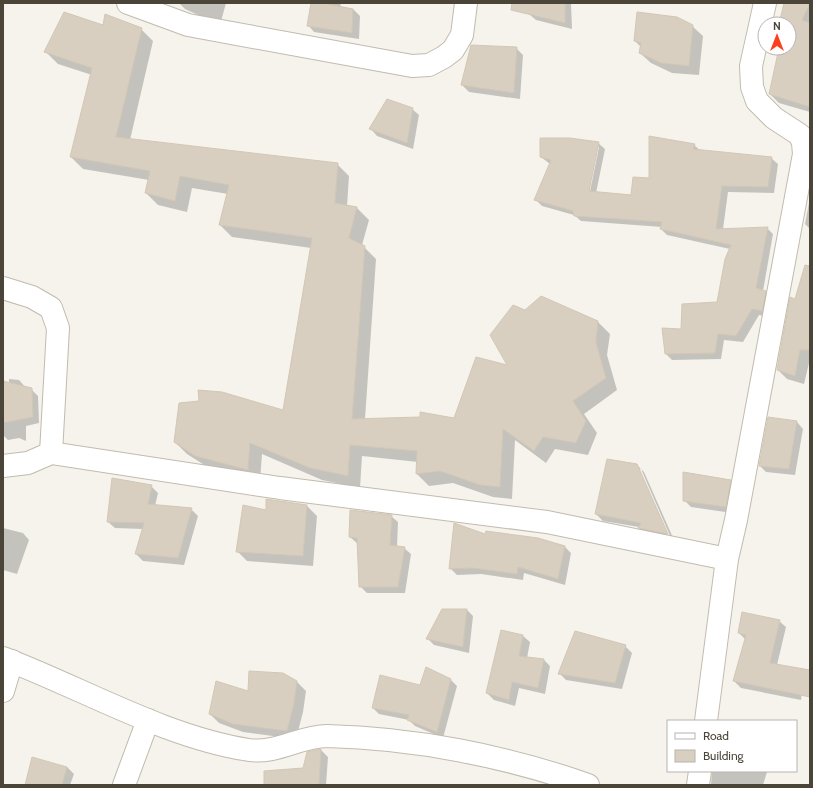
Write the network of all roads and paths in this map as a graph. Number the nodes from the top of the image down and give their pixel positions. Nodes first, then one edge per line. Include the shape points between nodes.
1 (128, 3) edge
2 (466, 3) edge
3 (765, 3) edge
4 (3, 288) edge
5 (50, 453) junction
6 (3, 466) edge
7 (727, 559) junction
8 (7, 660) edge
9 (3, 691) edge
10 (148, 720) junction
11 (706, 720) edge
12 (700, 772) edge
13 (124, 785) edge
14 (588, 785) edge
15 (698, 785) edge

1 - 2 street via 188,25 412,66 429,65 453,50 462,36
3 - 7 street via 751,66 752,87 757,101 774,118 800,135 804,154
4 - 5 street via 32,297 51,308 58,328
5 - 6 street via 28,463
5 - 7 street via 280,488 547,522
7 - 11 street
8 - 9 street
8 - 10 street
10 - 13 street
10 - 14 street via 221,745 252,750 274,750 299,741 325,736 417,742 482,756
12 - 15 street

